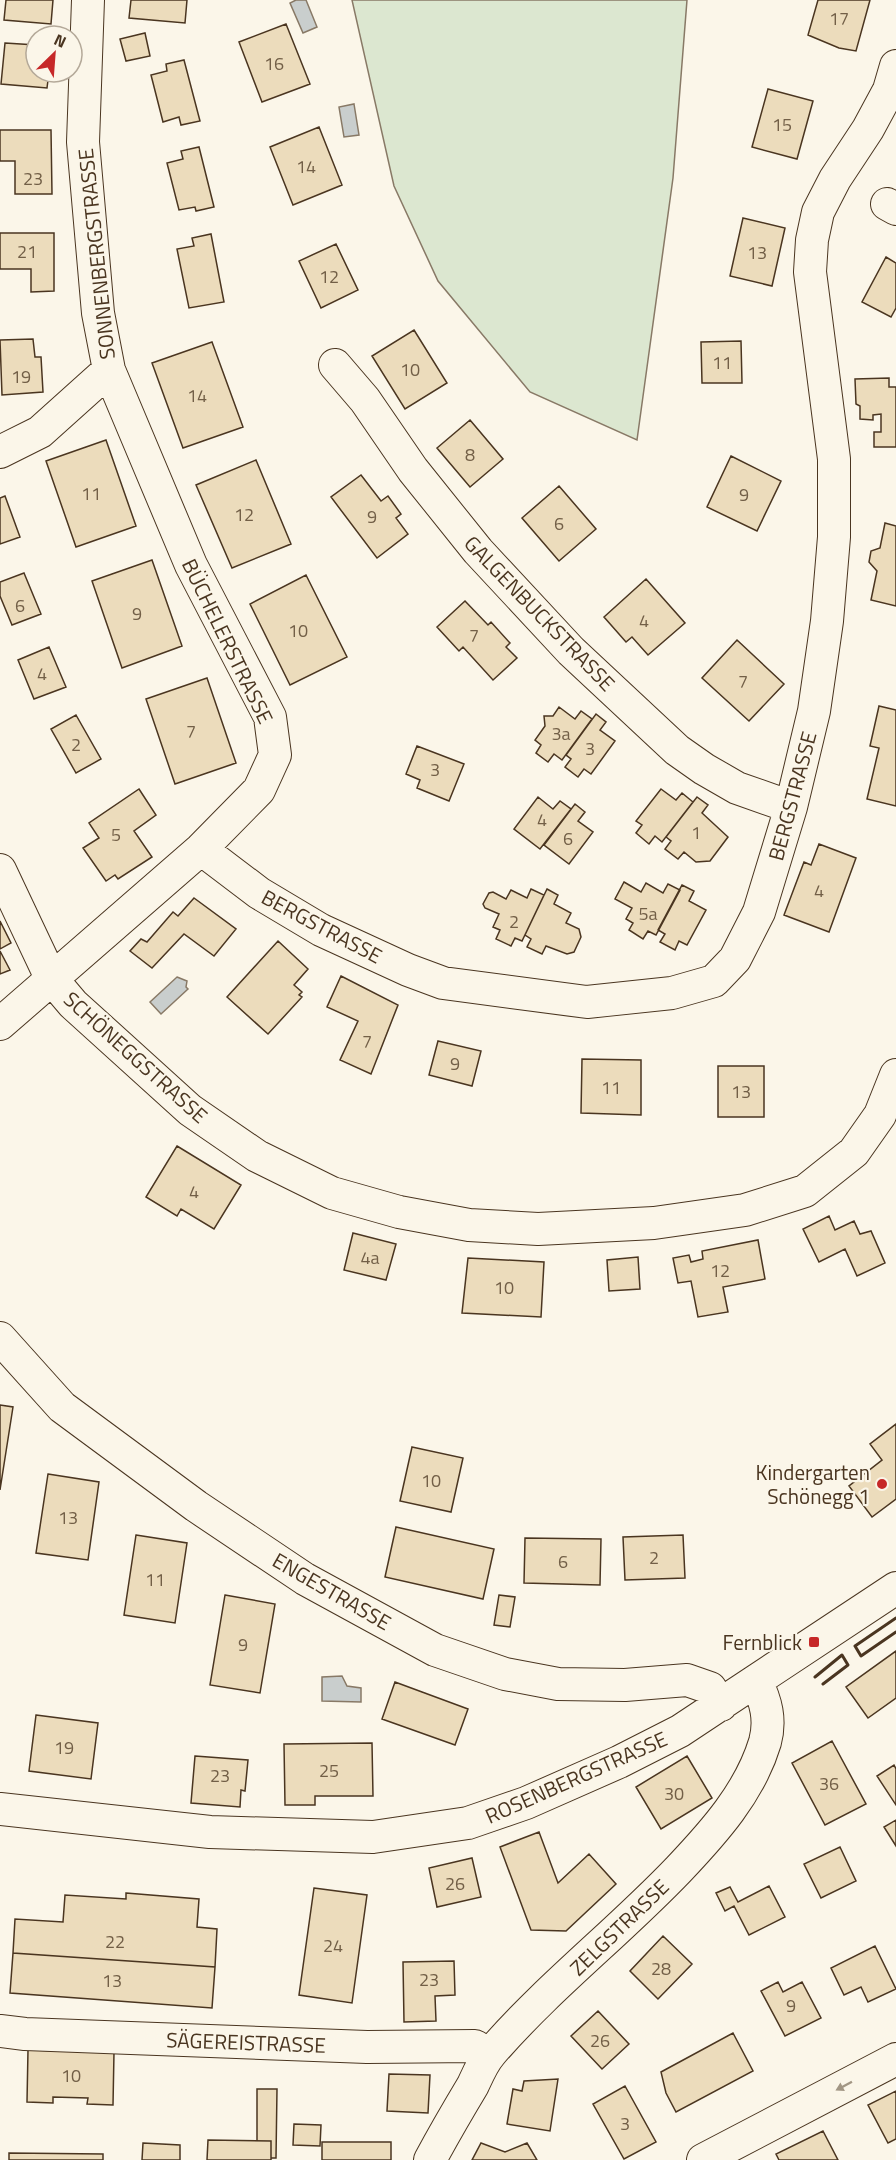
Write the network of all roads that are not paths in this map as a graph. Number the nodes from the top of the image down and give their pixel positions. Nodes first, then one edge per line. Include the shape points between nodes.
1 (87, 0) edge
2 (896, 66) edge
3 (335, 365) dead end
4 (109, 370) junction
5 (0, 452) edge
6 (791, 807) junction
7 (201, 849) junction
8 (0, 870) edge
9 (51, 978) junction
10 (0, 1024) edge
11 (896, 1075) edge
12 (0, 1338) edge
13 (896, 1588) edge
14 (756, 1681) junction
15 (721, 1705) junction
16 (0, 1809) edge
17 (0, 2031) edge
18 (489, 2055) junction
19 (896, 2059) edge
20 (430, 2160) edge
21 (703, 2160) edge

1 - 4 street, SONNENBERGSTRASSE via 82,142 98,313
2 - 6 street, BERGSTRASSE via 889,90 818,212 812,240 810,272 834,459 834,537 814,711
3 - 6 street, GALGENBUCKSTRASSE via 478,550 571,651 686,756 737,788
4 - 5 street, SONNENBERGSTRASSE via 40,432
4 - 7 street, BÜCHELERSTRASSE via 191,565 270,717 274,755 259,790
6 - 7 street, BERGSTRASSE via 759,912 735,959 714,981 672,993 587,1002 443,983 408,970 321,930 259,893
7 - 9 street, BÜCHELERSTRASSE
8 - 9 street
9 - 10 street, BÜCHELERSTRASSE
9 - 11 street, SCHÖNEGGSTRASSE via 73,1004 189,1110 257,1156 332,1193 399,1212 469,1225 538,1229 654,1223 745,1210 805,1191 854,1152 880,1115
12 - 15 street, ENGESTRASSE via 62,1407 196,1506 305,1579 435,1650 505,1674 558,1684 625,1685 687,1680 710,1688
13 - 14 street, ROSENBERGSTRASSE
14 - 15 street, ROSENBERGSTRASSE
14 - 18 street, ZELGSTRASSE via 768,1714 765,1741 749,1779 715,1832
15 - 16 street, ROSENBERGSTRASSE via 681,1731 526,1803 468,1823 372,1837 210,1832
17 - 18 street, SÄGEREISTRASSE via 367,2047 475,2046
18 - 20 street, ZELGSTRASSE
19 -> 21 street

